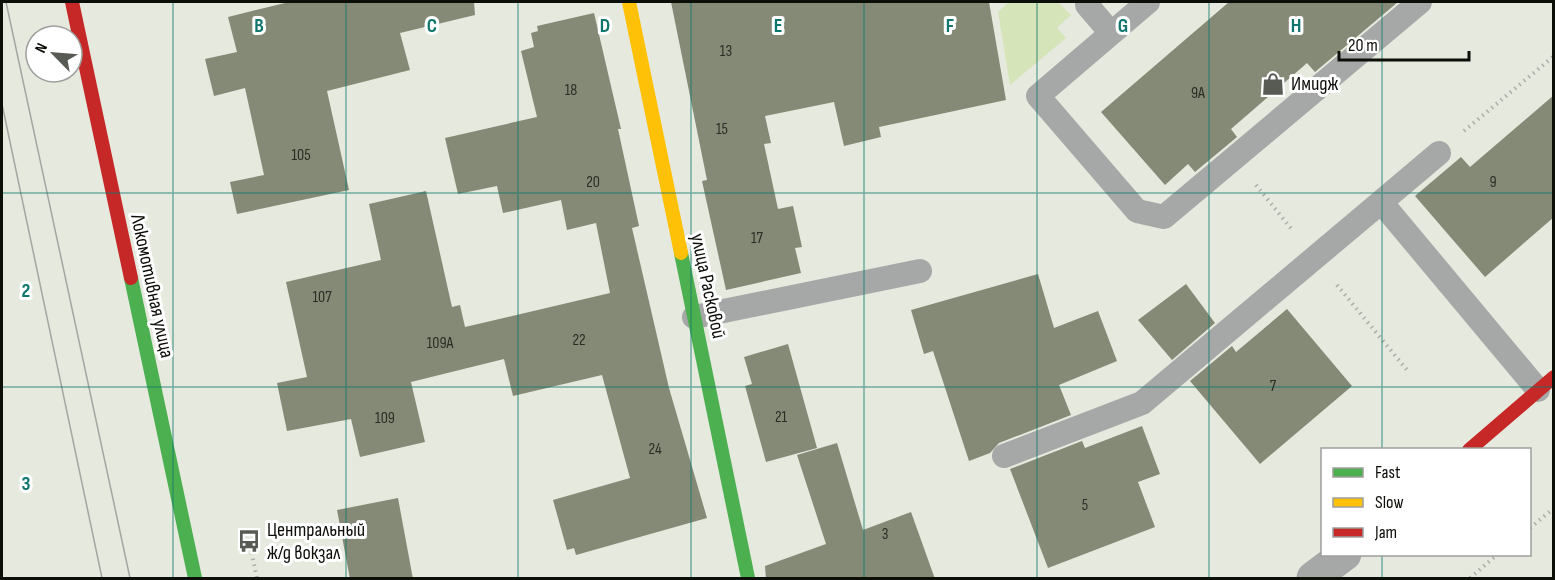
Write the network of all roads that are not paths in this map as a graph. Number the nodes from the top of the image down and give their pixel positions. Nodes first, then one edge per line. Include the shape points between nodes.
1 (72, 2) edge
2 (629, 2) edge
3 (1148, 2) edge
4 (1420, 2) edge
5 (1087, 5) dead end
6 (1112, 33) junction
7 (1439, 153) road end
8 (1381, 202) junction
9 (920, 271) dead end
10 (694, 316) junction
11 (1546, 383) edge
12 (1471, 448) edge
13 (1004, 456) dead end
14 (1344, 556) edge
15 (195, 579) edge
16 (748, 579) edge
17 (1312, 579) edge

1 - 15 street, Локомотивная улица
2 - 10 street, улица Расковой
3 - 6 lane
4 - 6 lane via 1164,217 1137,211 1038,96
5 - 6 lane
7 - 8 lane
8 - 11 lane
8 - 13 lane via 1142,403
9 - 10 lane
10 - 16 street, улица Расковой
11 - 12 street
14 - 17 street

